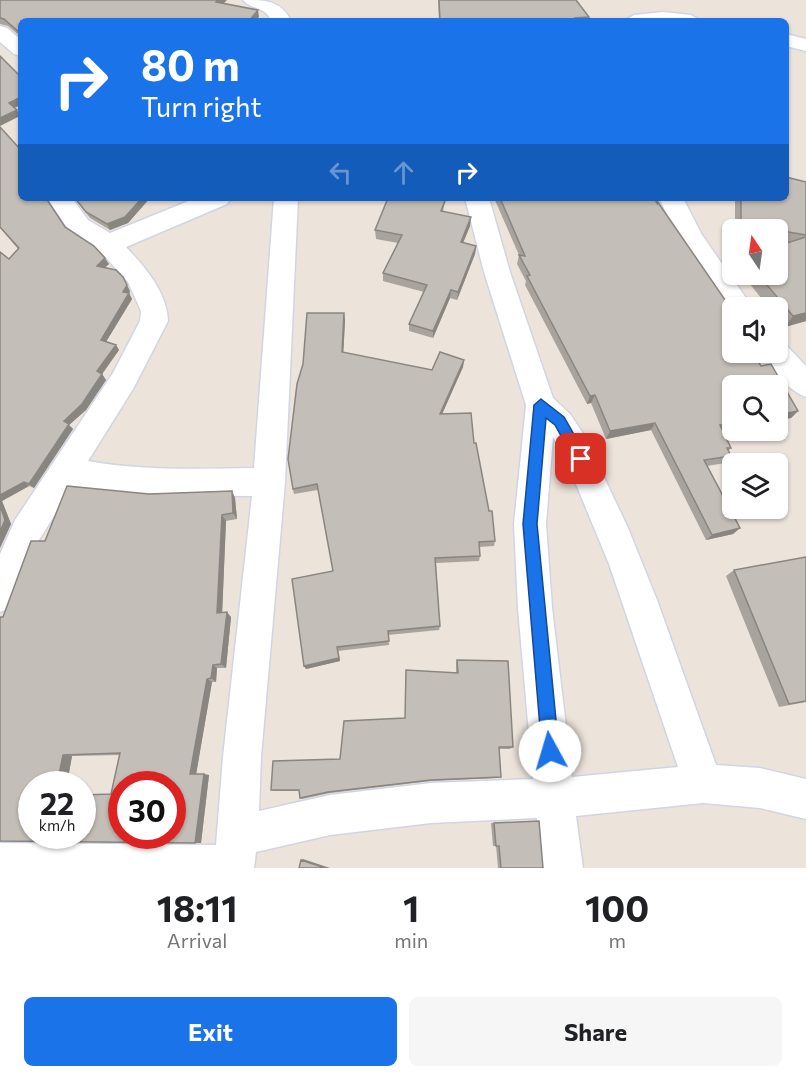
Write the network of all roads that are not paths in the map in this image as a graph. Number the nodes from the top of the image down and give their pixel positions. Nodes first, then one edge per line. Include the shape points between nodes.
1 (252, 0) edge
2 (293, 0) edge
3 (627, 0) edge
4 (276, 14) edge
5 (640, 18) edge
6 (0, 33) edge
7 (789, 41) edge
8 (806, 45) edge
9 (18, 48) edge
10 (61, 201) edge
11 (212, 201) edge
12 (286, 201) edge
13 (478, 201) edge
14 (672, 201) edge
15 (108, 244) junction
16 (732, 297) edge
17 (785, 363) edge
18 (806, 385) edge
19 (541, 405) junction
20 (67, 471) junction
21 (269, 482) junction
22 (0, 595) edge
23 (703, 784) junction
24 (555, 798) junction
25 (806, 799) edge
26 (235, 857) edge
27 (0, 863) edge
28 (562, 868) edge

1 - 4 street
2 - 4 street
3 - 5 street
6 - 9 street
7 - 8 street
10 - 15 street via 79,226
11 - 15 street
12 - 21 street
13 - 19 street
14 - 16 street via 692,240
15 - 20 street via 139,277 154,311 154,321 123,381
17 - 18 street
19 - 23 street via 560,421 571,438 619,543
19 - 24 street via 530,524
20 - 21 street via 112,479
20 - 22 street via 26,531
21 - 26 street
23 - 24 street
23 - 25 street via 760,788
24 - 26 street via 431,803 330,815
24 - 28 street
26 - 27 street

